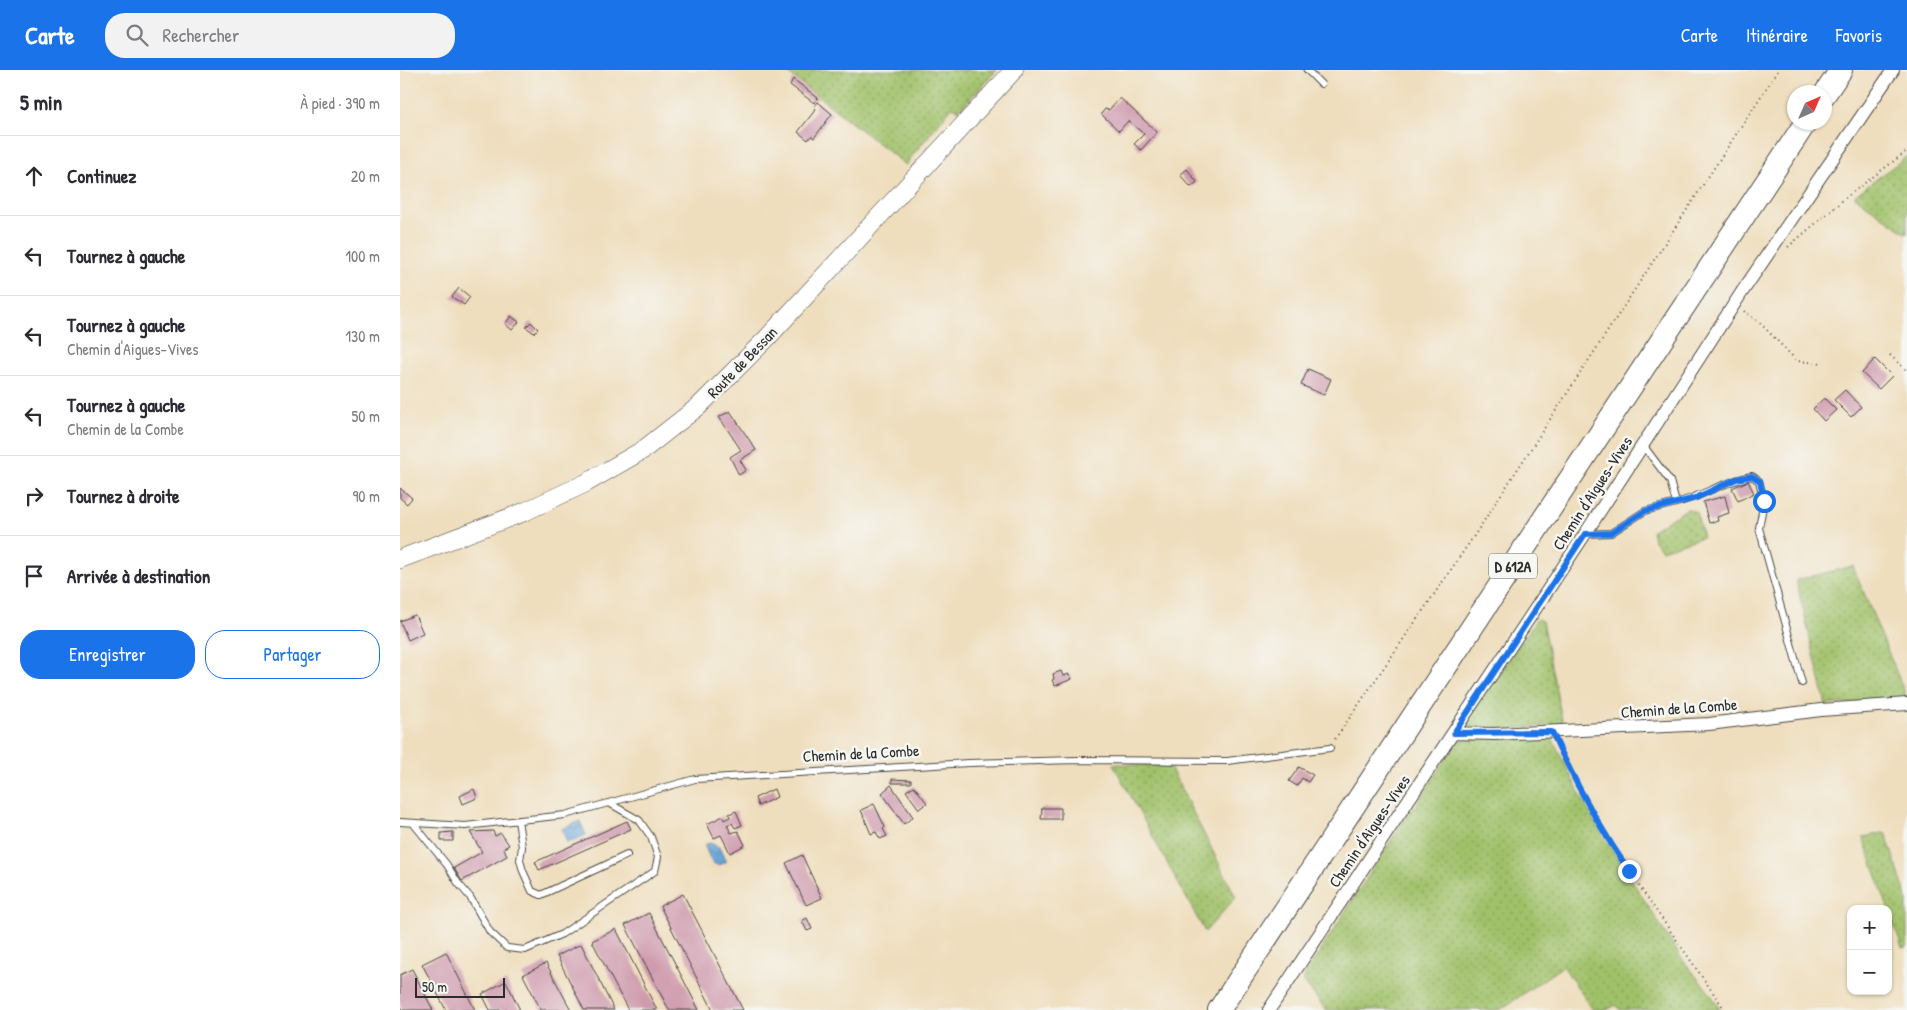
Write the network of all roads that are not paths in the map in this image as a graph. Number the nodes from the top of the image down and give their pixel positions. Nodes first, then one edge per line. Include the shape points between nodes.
1 (1014, 70) edge
2 (1307, 70) edge
3 (1841, 70) edge
4 (1893, 70) edge
5 (1321, 84) dead end
6 (1831, 85) edge
7 (1801, 130) edge
8 (1643, 444) junction
9 (1676, 503) junction
10 (1585, 534) junction
11 (400, 559) edge
12 (1802, 683) dead end
13 (1907, 704) edge
14 (1454, 733) junction
15 (1330, 748) road end
16 (609, 803) junction
17 (518, 820) junction
18 (400, 822) edge
19 (413, 823) junction
20 (627, 855) dead end
21 (1219, 1010) edge
22 (1270, 1010) edge

1 - 11 street, Route de Bessan via 767,338 699,406 643,450 586,483 533,508
2 - 5 lane
3 - 6 highway
4 - 8 street, Chemin d'Aigues-Vives / D 612A
7 - 21 highway, D 612A
8 - 9 lane via 1670,481
8 - 10 street, Chemin d'Aigues-Vives / D 612A
9 - 10 lane via 1645,511 1611,533
9 - 12 lane via 1696,498 1736,479 1752,476 1760,481 1764,501 1759,528
10 - 14 street, Chemin d'Aigues-Vives / D 612A
13 - 14 street, Chemin de la Combe via 1821,710 1709,724
14 - 22 street, Chemin d'Aigues-Vives / D 612A
15 - 16 lane, Chemin de la Combe via 1227,761 969,763 695,779
16 - 17 lane, Chemin de la Combe via 566,815
16 - 19 lane via 639,820 651,837 658,857 655,871 562,934 525,950 507,948 490,932 447,865
17 - 19 lane, Chemin de la Combe via 465,826
17 - 20 lane via 522,871 532,891 541,895
18 - 19 lane, Chemin de la Combe

